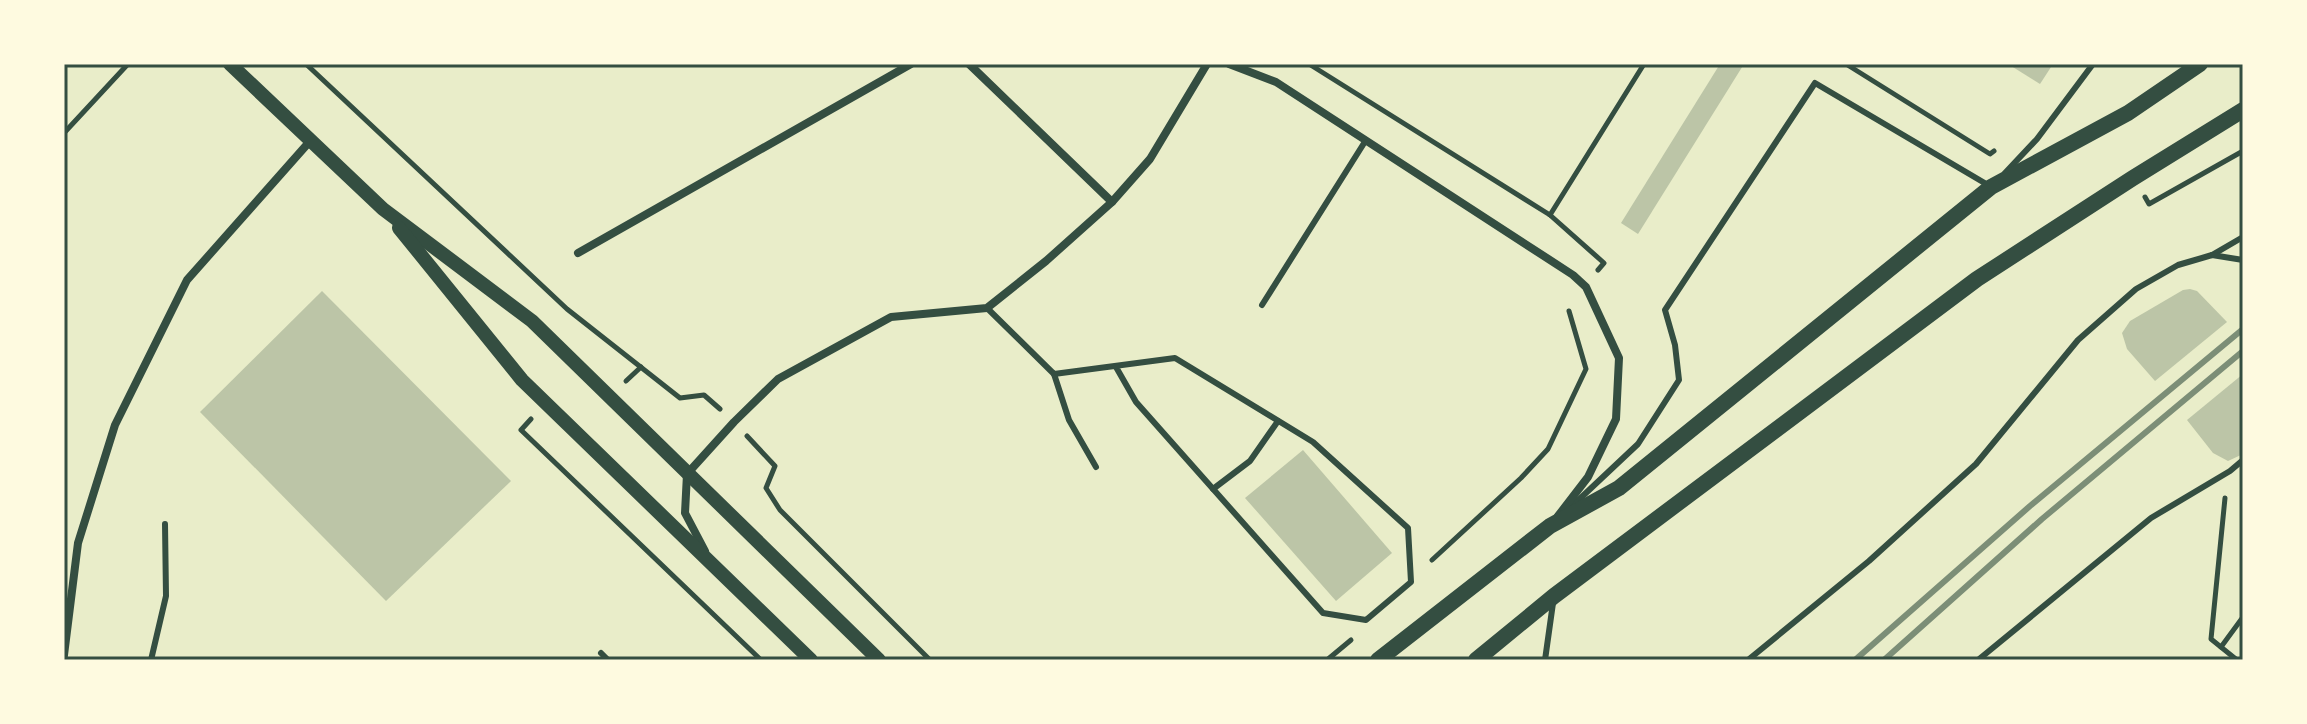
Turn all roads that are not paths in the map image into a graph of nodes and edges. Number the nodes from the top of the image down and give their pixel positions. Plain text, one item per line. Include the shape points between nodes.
1 (230, 64) edge
2 (911, 64) edge
3 (969, 64) edge
4 (1207, 64) edge
5 (1229, 64) edge
6 (2093, 64) edge
7 (2200, 64) edge
8 (2243, 110) edge
9 (311, 140) junction
10 (1366, 140) junction
11 (1991, 187) junction
12 (1112, 202) junction
13 (383, 209) junction
14 (2243, 237) edge
15 (578, 253) dead end
16 (2212, 255) junction
17 (2243, 260) edge
18 (1262, 305) dead end
19 (987, 308) junction
20 (1116, 367) junction
21 (1054, 374) junction
22 (1278, 421) junction
23 (2243, 460) edge
24 (1096, 467) dead end
25 (687, 474) junction
26 (1213, 489) junction
27 (165, 524) dead end
28 (1550, 526) junction
29 (710, 562) junction
30 (1554, 596) junction
31 (601, 653) dead end
32 (64, 655) edge
33 (151, 660) edge
34 (608, 660) edge
35 (811, 660) edge
36 (879, 660) edge
37 (1378, 660) edge
38 (1476, 660) edge
39 (1545, 660) edge
40 (1748, 660) edge
41 (1978, 660) edge

1 - 9 street
2 - 15 street
3 - 12 street
4 - 12 street via 1150,159
5 - 10 street via 1276,82
6 - 11 lane via 2037,139
7 - 11 main road via 2128,113
8 - 30 main road via 1977,279
9 - 13 street
9 - 32 street via 187,280 115,425 78,543
10 - 18 lane
10 - 28 street via 1586,287 1619,358 1616,419 1588,477
11 - 28 main road via 1619,488
11 - 28 lane via 1815,83 1665,310 1679,380 1638,444
12 - 19 street
13 - 25 street via 532,321
13 - 29 street via 522,380
14 - 16 lane
16 - 17 lane
16 - 40 lane via 2178,265 2136,289 2078,340 1976,464
19 - 21 lane
19 - 25 street via 891,317 778,379
20 - 21 lane
20 - 22 lane via 1175,358
20 - 26 lane via 1136,402
21 - 24 lane via 1069,420
22 - 26 lane via 1250,461
22 - 26 lane via 1313,442 1408,528 1411,582 1366,620 1323,613
23 - 41 lane via 2151,518
25 - 29 street via 685,513
25 - 36 street
27 - 33 lane via 166,596
28 - 37 main road
29 - 35 street
30 - 38 main road
30 - 39 lane
31 - 34 lane

